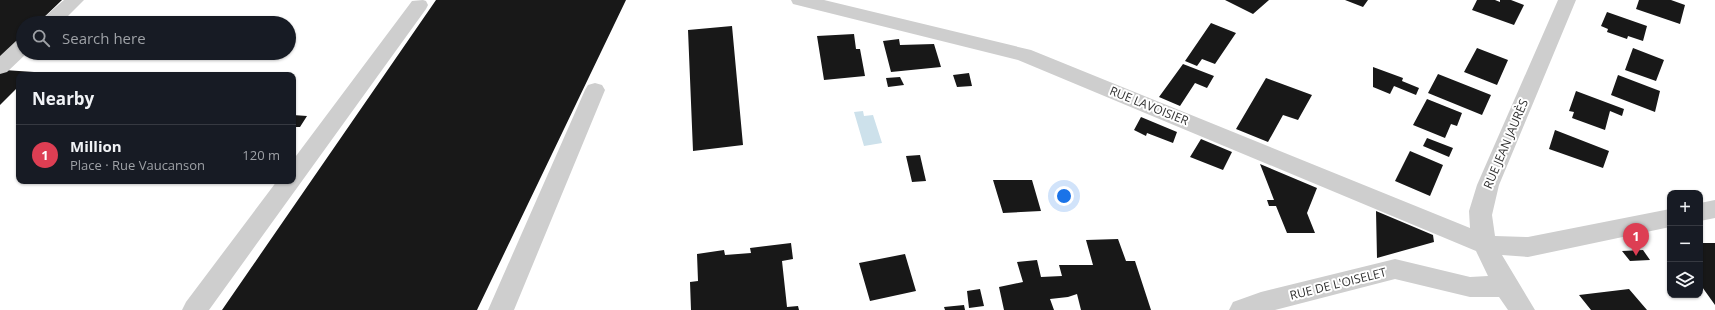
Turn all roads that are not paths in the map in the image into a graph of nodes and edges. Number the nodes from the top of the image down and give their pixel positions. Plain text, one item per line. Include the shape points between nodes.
1 (75, 0) edge
2 (800, 0) edge
3 (1568, 0) edge
4 (419, 5) dead end
5 (57, 16) edge
6 (16, 52) edge
7 (0, 67) edge
8 (595, 90) dead end
9 (296, 173) edge
10 (288, 184) edge
11 (1715, 209) edge
12 (1703, 211) edge
13 (1667, 219) edge
14 (1486, 244) junction
15 (1505, 286) junction
16 (195, 310) edge
17 (501, 310) edge
18 (1242, 310) edge
19 (1522, 310) edge

1 - 5 street
2 - 14 street, RUE LAVOISIER via 1024,55
3 - 14 street, RUE JEAN JAURÈS via 1488,186 1480,218
4 - 9 street
6 - 7 street
8 - 17 street
10 - 16 street
11 - 12 street
13 - 14 street, RUE LAVOISIER via 1528,246
14 - 15 street, RUE JEAN JAURÈS
15 - 18 street, RUE DE L'OISELET via 1470,287 1395,269
15 - 19 street, RUE JEAN JAURÈS

